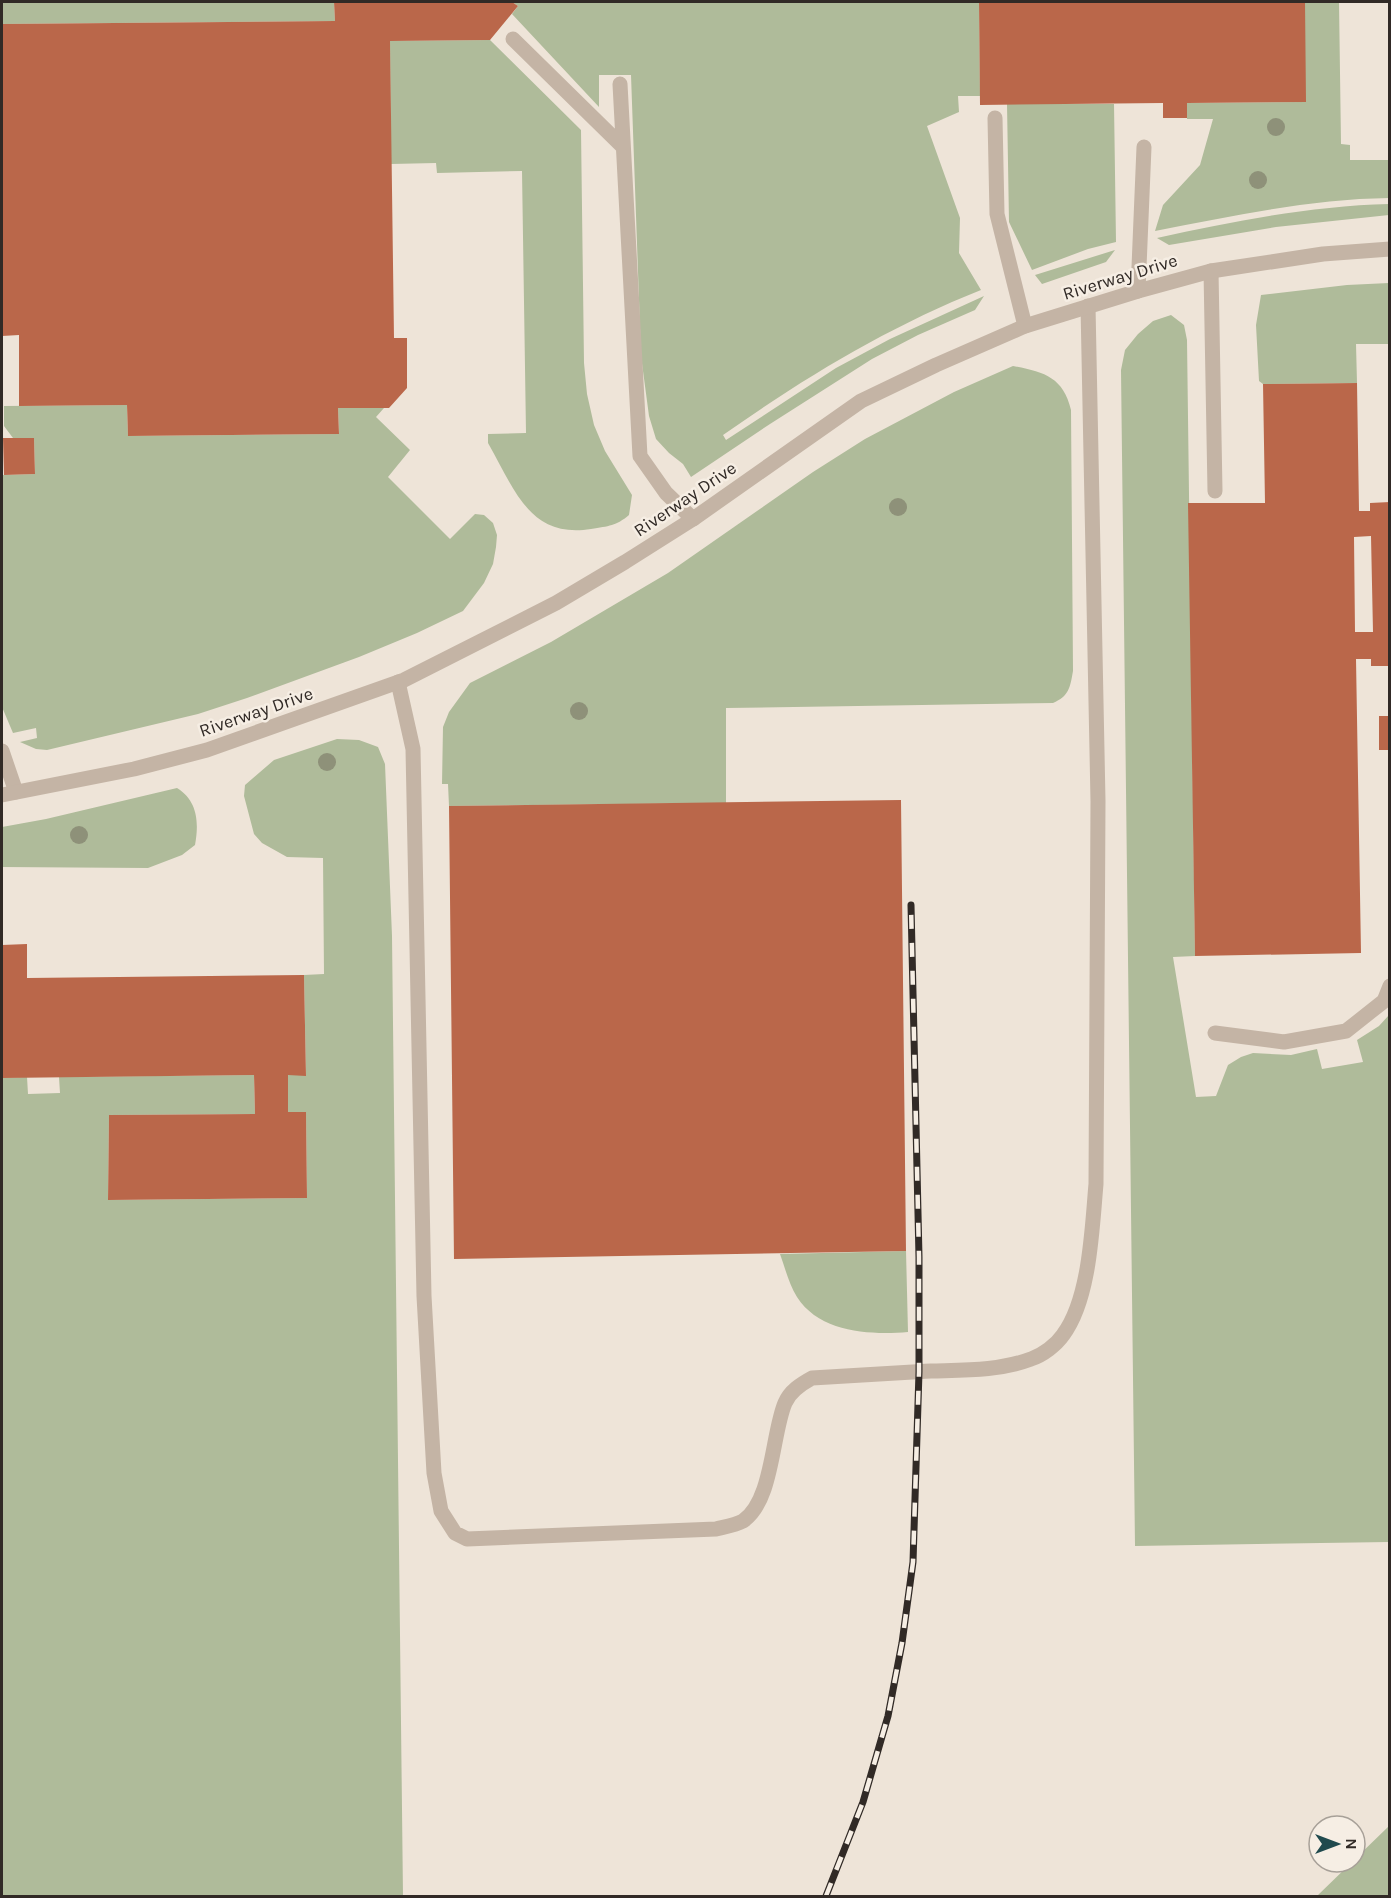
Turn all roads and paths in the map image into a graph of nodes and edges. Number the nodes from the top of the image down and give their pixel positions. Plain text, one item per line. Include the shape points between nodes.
1 (513, 39) dead end
2 (620, 84) dead end
3 (995, 118) dead end
4 (622, 146) junction
5 (1144, 147) dead end
6 (1389, 249) edge
7 (1211, 271) junction
8 (1138, 291) junction
9 (1088, 306) junction
10 (1025, 326) junction
11 (1215, 491) dead end
12 (693, 519) junction
13 (398, 682) junction
14 (2, 751) edge
15 (9, 794) edge
16 (1389, 986) edge
17 (1215, 1033) dead end

1 - 4 street
2 - 4 street
3 - 10 street via 997,214
4 - 12 street via 640,456 666,494
5 - 8 street
6 - 7 street, Riverway Drive via 1323,254
7 - 8 street, Riverway Drive
7 - 11 street
8 - 9 street, Riverway Drive
9 - 10 street, Riverway Drive
9 - 13 street via 1098,813 1096,1184 1084,1281 1074,1315 1063,1335 1034,1358 996,1368 812,1378 796,1388 785,1402 766,1480 755,1506 742,1521 716,1529 467,1539 455,1533 441,1511 434,1473 424,1296 413,749
10 - 12 street, Riverway Drive via 861,401
12 - 13 street, Riverway Drive via 562,599
13 - 15 street, Riverway Drive via 207,750
14 - 15 street
16 - 17 street via 1384,1001 1346,1031 1284,1042

